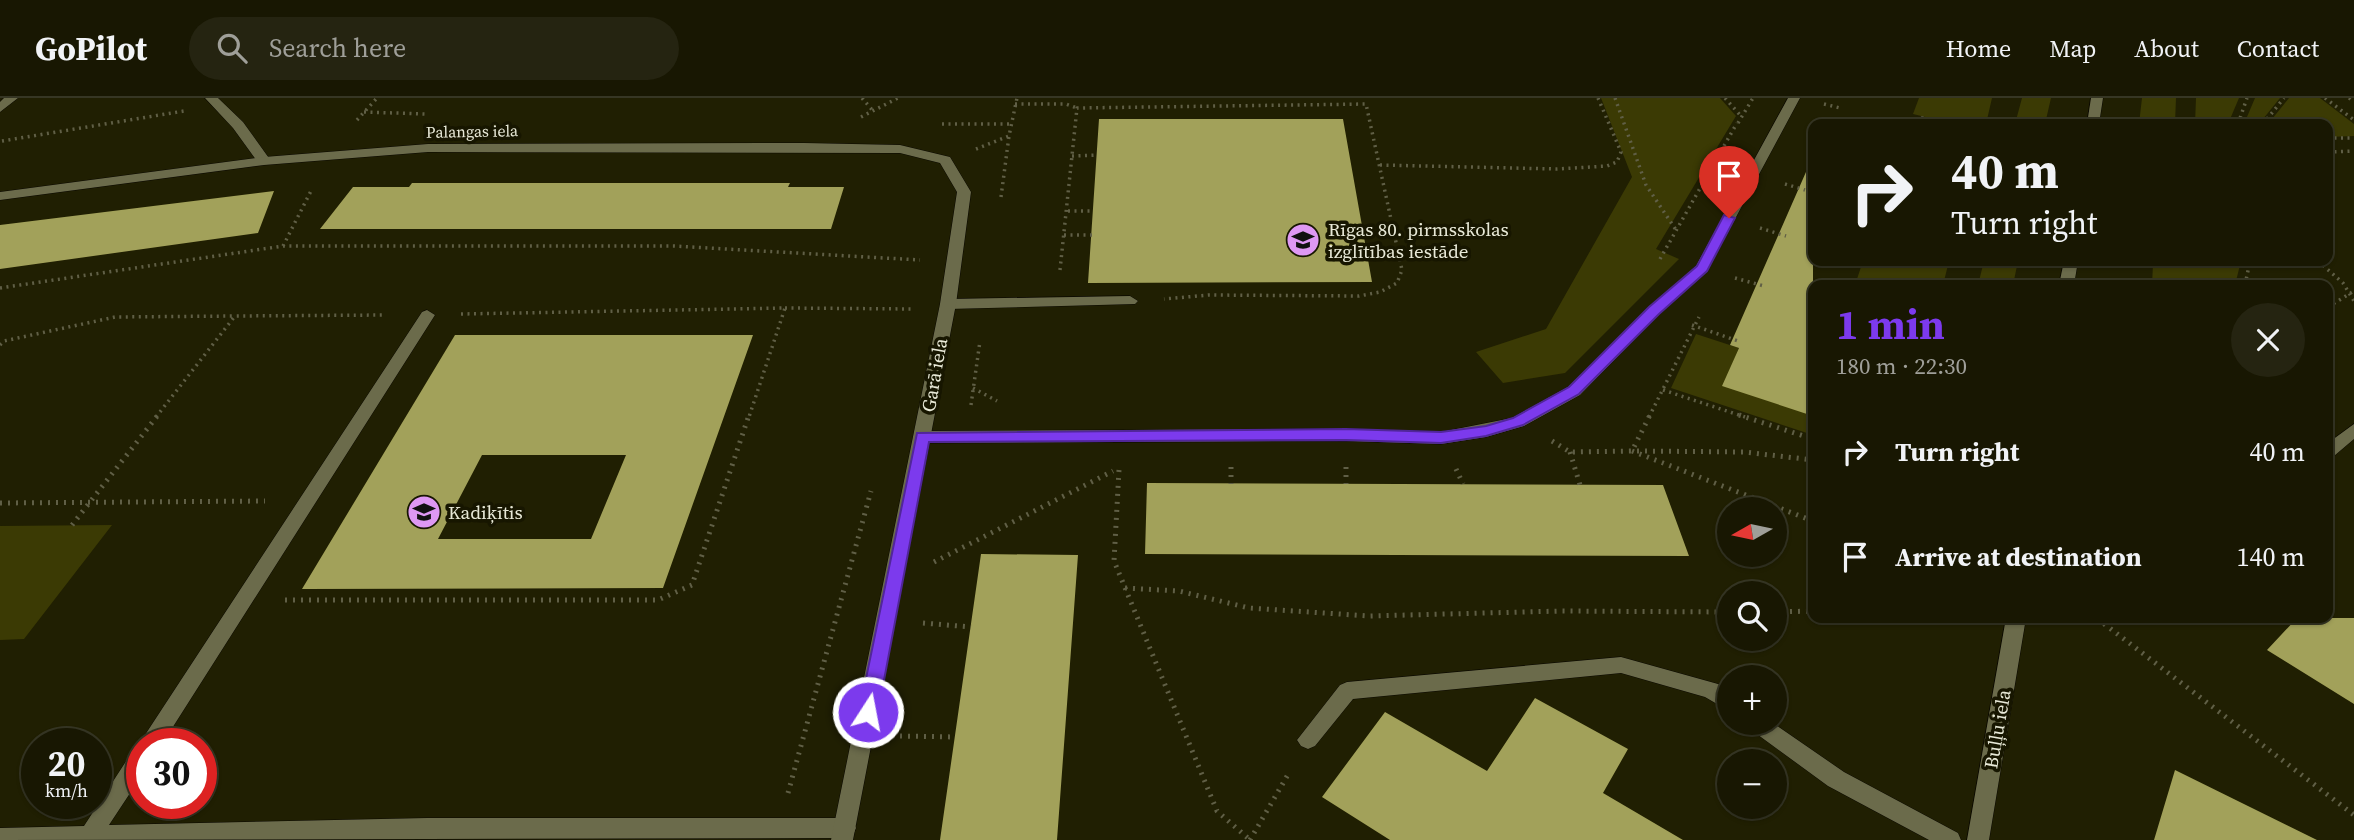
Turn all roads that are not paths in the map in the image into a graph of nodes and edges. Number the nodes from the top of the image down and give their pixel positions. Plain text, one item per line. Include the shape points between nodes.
1 (12, 98) edge
2 (1794, 98) edge
3 (2097, 98) edge
4 (214, 101) edge
5 (0, 108) edge
6 (2094, 119) edge
7 (945, 160) joint
8 (264, 161) junction
9 (0, 196) edge
10 (1130, 301) road end
11 (947, 307) junction
12 (427, 315) road end
13 (2354, 430) edge
14 (922, 437) junction
15 (2333, 448) edge
16 (2015, 623) edge
17 (1717, 694) edge
18 (161, 728) edge
19 (1774, 735) edge
20 (1308, 740) road end
21 (126, 780) edge
22 (91, 834) junction
23 (424, 834) edge
24 (843, 834) edge
25 (0, 838) edge
26 (1950, 840) edge
27 (1978, 840) edge

1 - 5 street
2 - 14 street via 1702,268 1574,391 1518,422 1441,438
3 - 6 street
4 - 8 street
7 - 8 street, Palangas iela via 900,149 766,147 428,148
7 - 11 street, Garā iela via 964,192
8 - 9 street, Palangas iela
10 - 11 street
11 - 14 street, Garā iela
12 - 18 street
13 - 15 street
14 - 24 street, Garā iela
16 - 27 street, Buļļu iela
17 - 20 street via 1621,665 1347,691
19 - 26 street via 1836,779
21 - 22 street
22 - 23 street
22 - 25 street
23 - 24 street via 779,826

